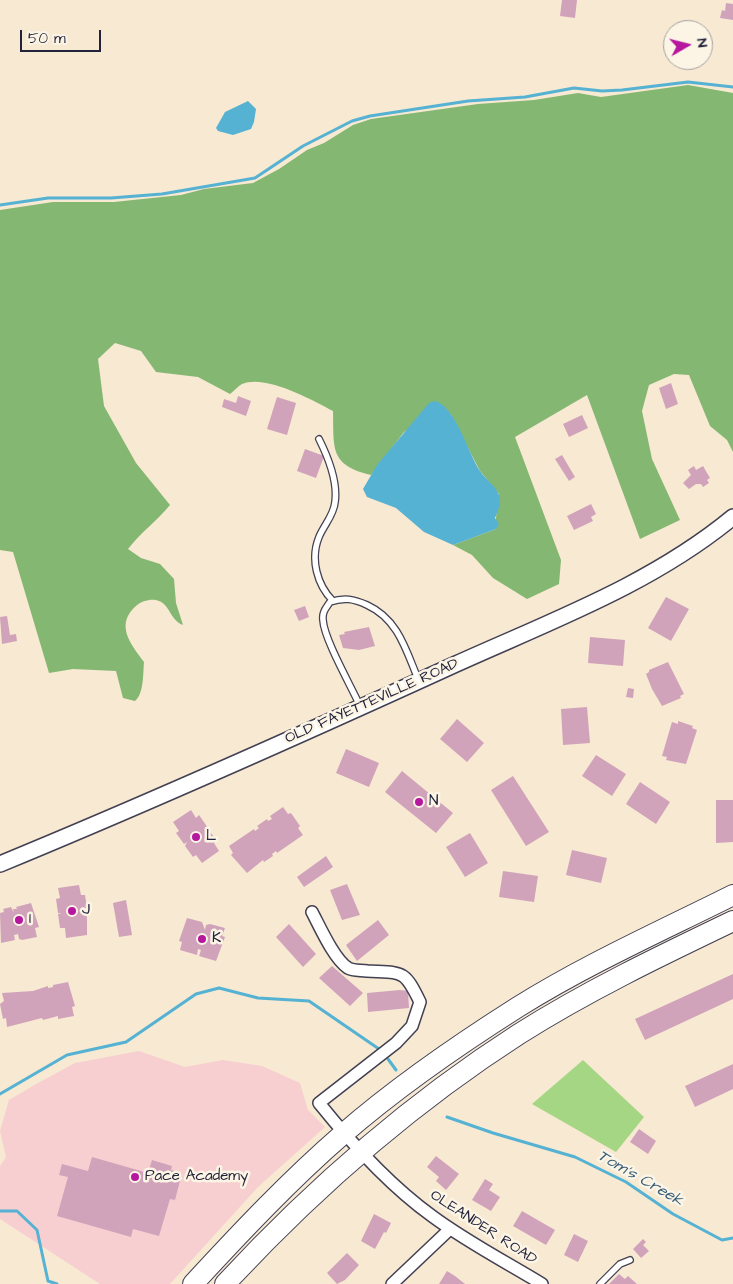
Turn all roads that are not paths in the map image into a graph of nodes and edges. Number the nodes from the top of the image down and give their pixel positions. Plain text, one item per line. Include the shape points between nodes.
1 (319, 439) dead end
2 (732, 521) edge
3 (333, 601) junction
4 (418, 681) junction
5 (361, 708) junction
6 (0, 864) edge
7 (733, 895) edge
8 (312, 912) dead end
9 (733, 921) edge
10 (344, 1134) junction
11 (360, 1152) junction
12 (450, 1228) junction
13 (630, 1260) dead end
14 (194, 1284) edge
15 (225, 1284) edge
16 (392, 1284) edge
17 (542, 1284) edge
18 (600, 1284) edge

1 - 3 lane via 332,474 335,502 319,537 316,564 320,585
2 - 4 street, OLD FAYETTEVILLE ROAD via 635,582
3 - 4 lane via 347,598 380,611 402,639
3 - 5 lane via 324,611 327,636
4 - 5 street, OLD FAYETTEVILLE ROAD
5 - 6 street, OLD FAYETTEVILLE ROAD
7 - 10 highway via 574,974 518,1007 407,1084
8 - 10 street, OLEANDER ROAD via 333,950 347,967 400,972 410,980 420,1002 412,1026 396,1043 319,1103
9 - 11 highway via 585,995 520,1034 400,1118
10 - 11 street, OLEANDER ROAD
10 - 14 highway via 258,1215
11 - 12 street, OLEANDER ROAD via 419,1206
11 - 15 highway via 281,1224
12 - 16 street
12 - 17 street, OLEANDER ROAD
13 - 18 lane via 620,1264

